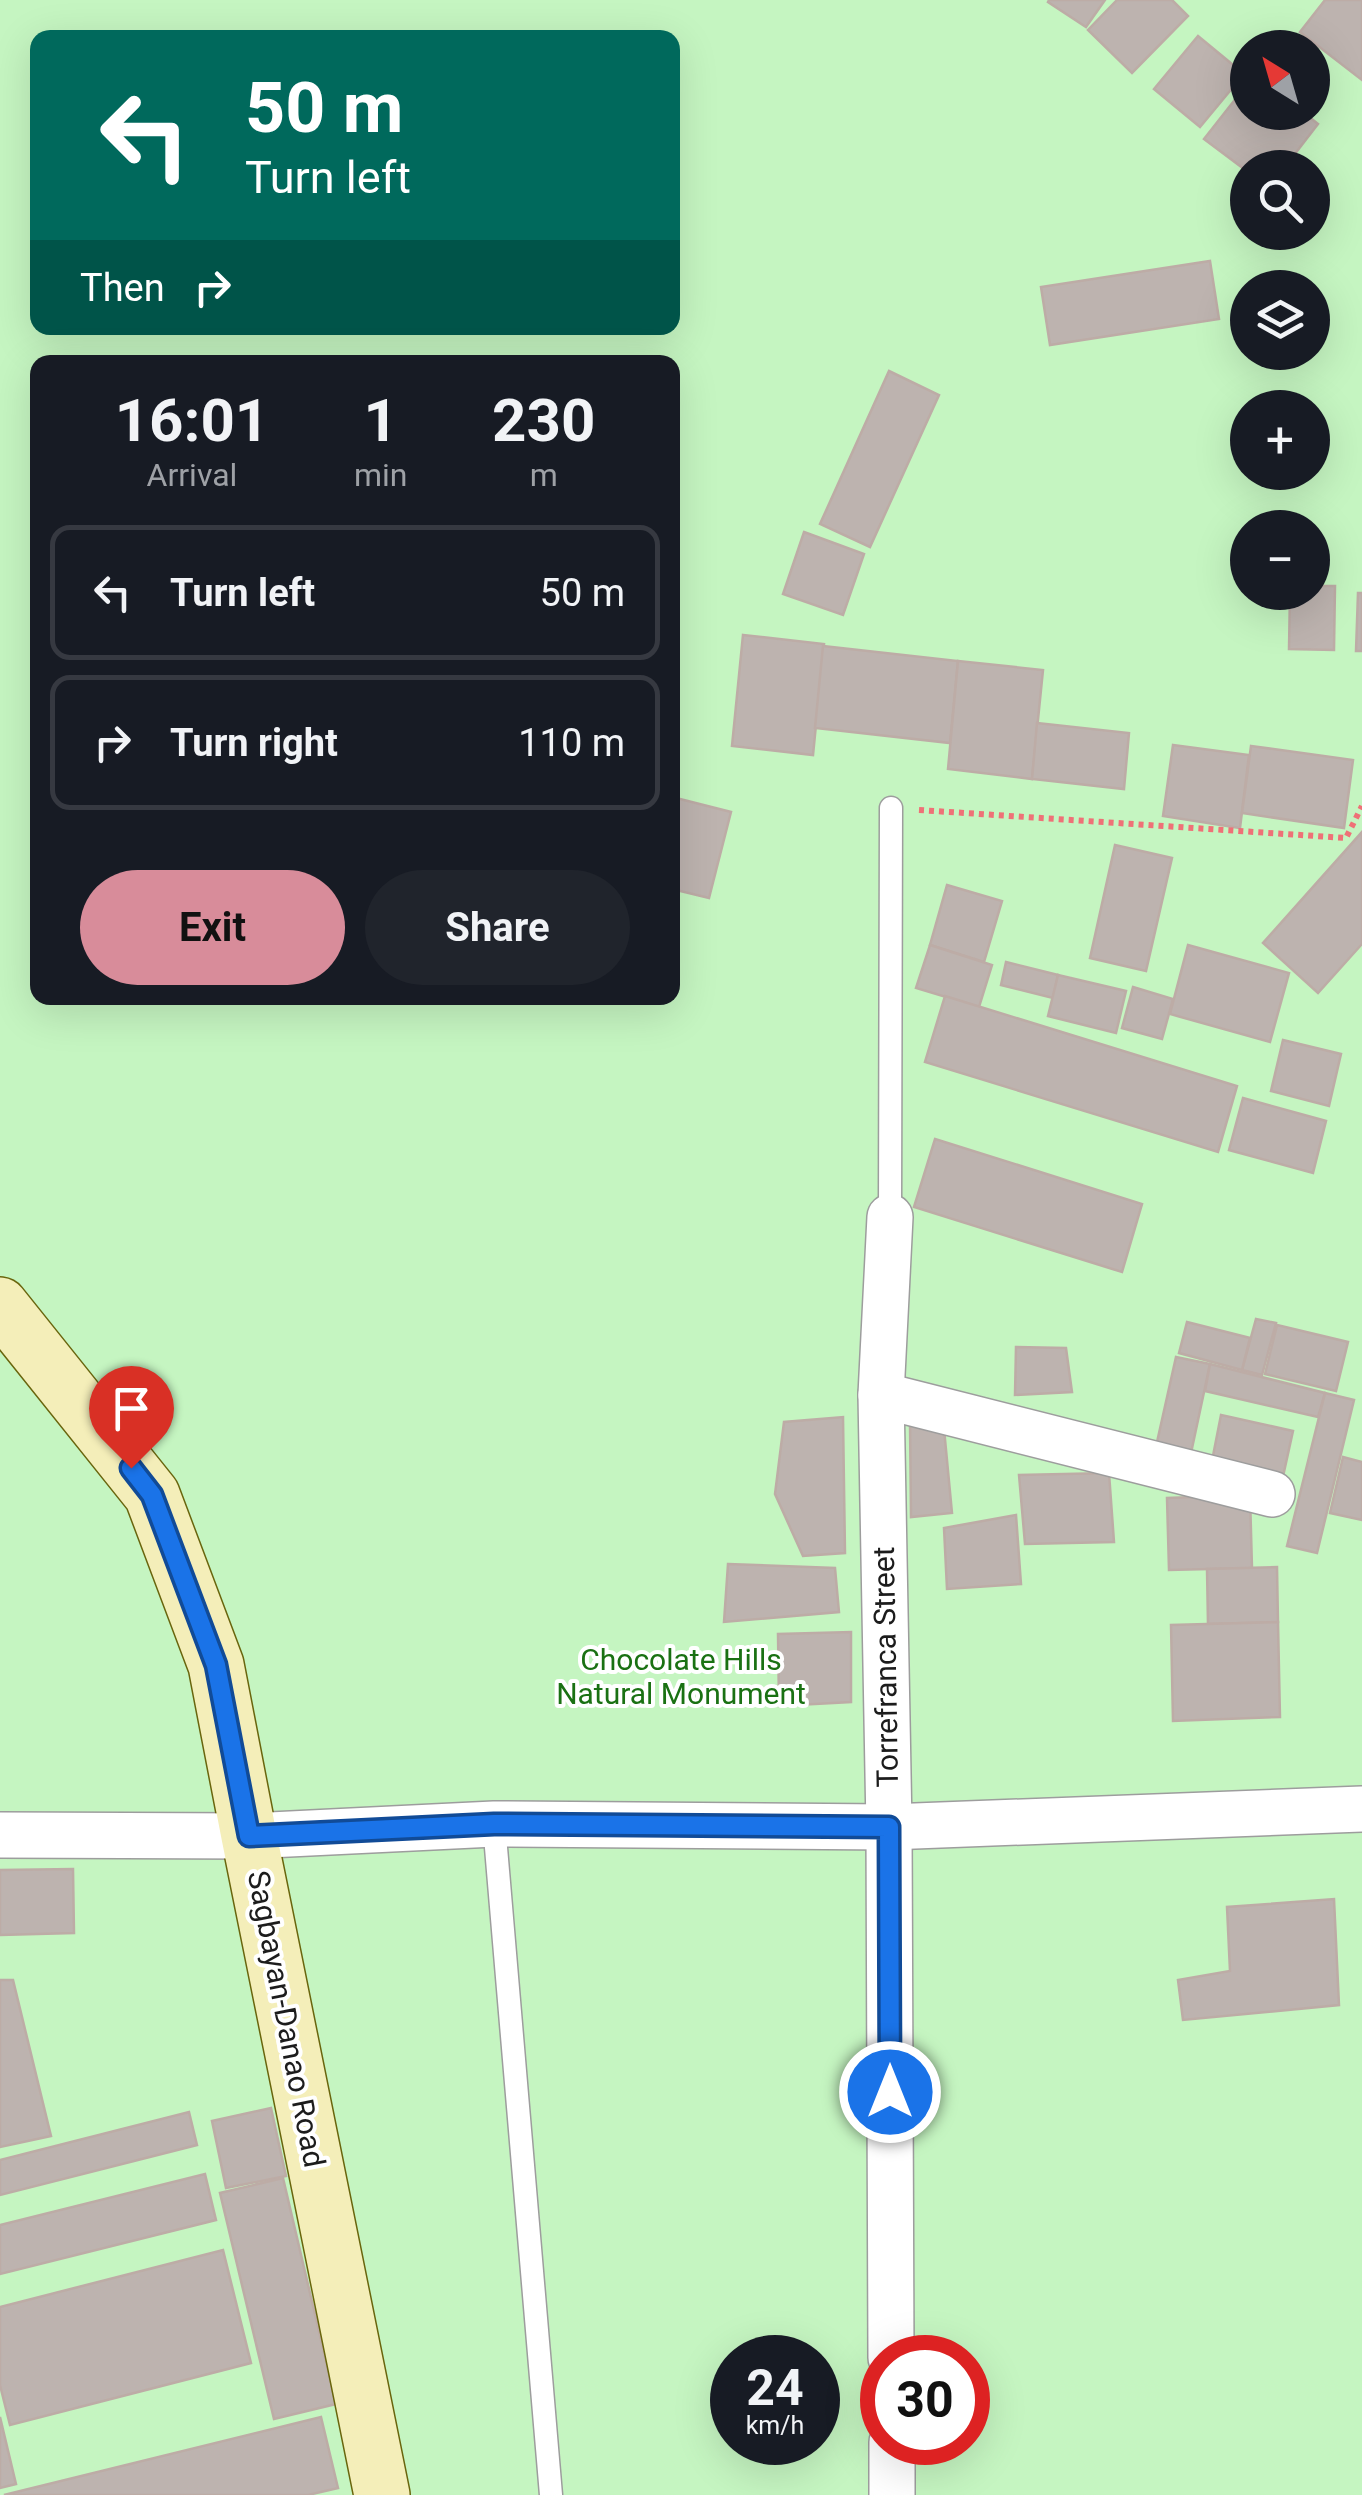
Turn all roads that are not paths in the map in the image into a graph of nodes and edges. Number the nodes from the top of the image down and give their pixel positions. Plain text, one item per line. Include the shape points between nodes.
1 (891, 808) road end
2 (890, 1217) joint
3 (0, 1305) edge
4 (882, 1395) junction
5 (1272, 1494) dead end
6 (1362, 1808) edge
7 (494, 1824) junction
8 (889, 1827) junction
9 (0, 1835) edge
10 (249, 1836) junction
11 (891, 2335) edge
12 (892, 2465) edge
13 (382, 2495) edge
14 (551, 2495) edge
15 (892, 2495) edge

1 - 2 lane
2 - 4 street, Torrefranca Street
3 - 10 main road, Sagbayan-Danao Road via 152,1495 216,1665
4 - 5 street
4 - 8 street, Torrefranca Street
6 - 8 street
7 - 8 street
7 - 10 street
7 - 14 lane
8 - 11 street, Torrefranca Street
9 - 10 street
10 - 13 main road, Sagbayan-Danao Road
12 - 15 street

